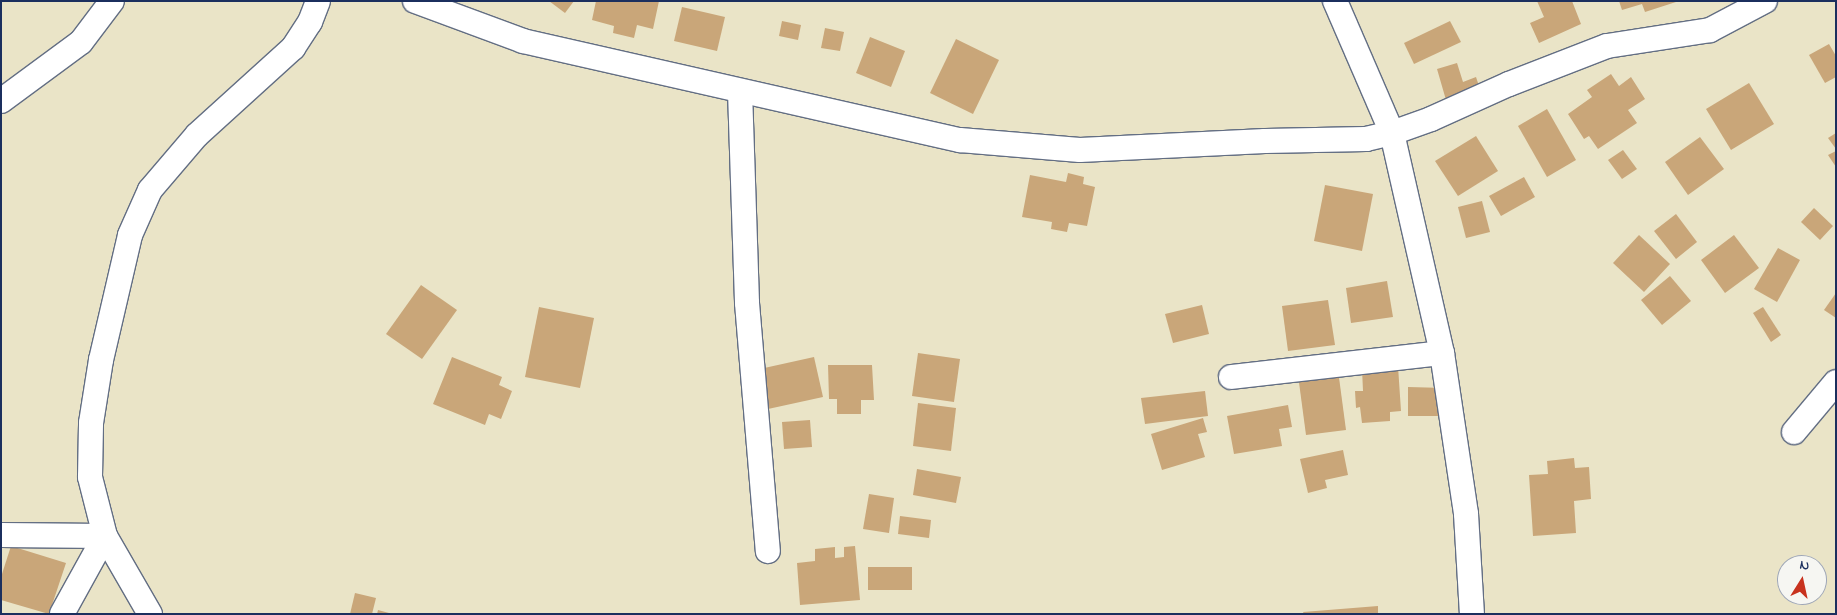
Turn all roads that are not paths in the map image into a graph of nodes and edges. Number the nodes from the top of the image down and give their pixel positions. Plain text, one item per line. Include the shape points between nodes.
1 (112, 1) edge
2 (318, 1) edge
3 (415, 1) edge
4 (1335, 1) edge
5 (1765, 1) edge
6 (740, 91) junction
7 (1, 101) edge
8 (1392, 133) junction
9 (1442, 353) junction
10 (1231, 378) dead end
11 (1836, 382) edge
12 (1794, 432) dead end
13 (1, 535) edge
14 (105, 536) junction
15 (768, 551) dead end
16 (62, 614) edge
17 (150, 614) edge
18 (1472, 614) edge

1 - 7 street via 81,42
2 - 14 street via 310,22 293,48 197,135 150,190 130,235 101,360 91,422 90,477
3 - 6 street via 522,41
4 - 8 street
5 - 8 street via 1710,30 1607,46
6 - 8 street via 960,140 1071,150 1366,139
6 - 15 street via 747,303
8 - 9 street
9 - 10 street
9 - 18 street via 1466,514
11 - 12 street
13 - 14 street
14 - 16 street
14 - 17 street

